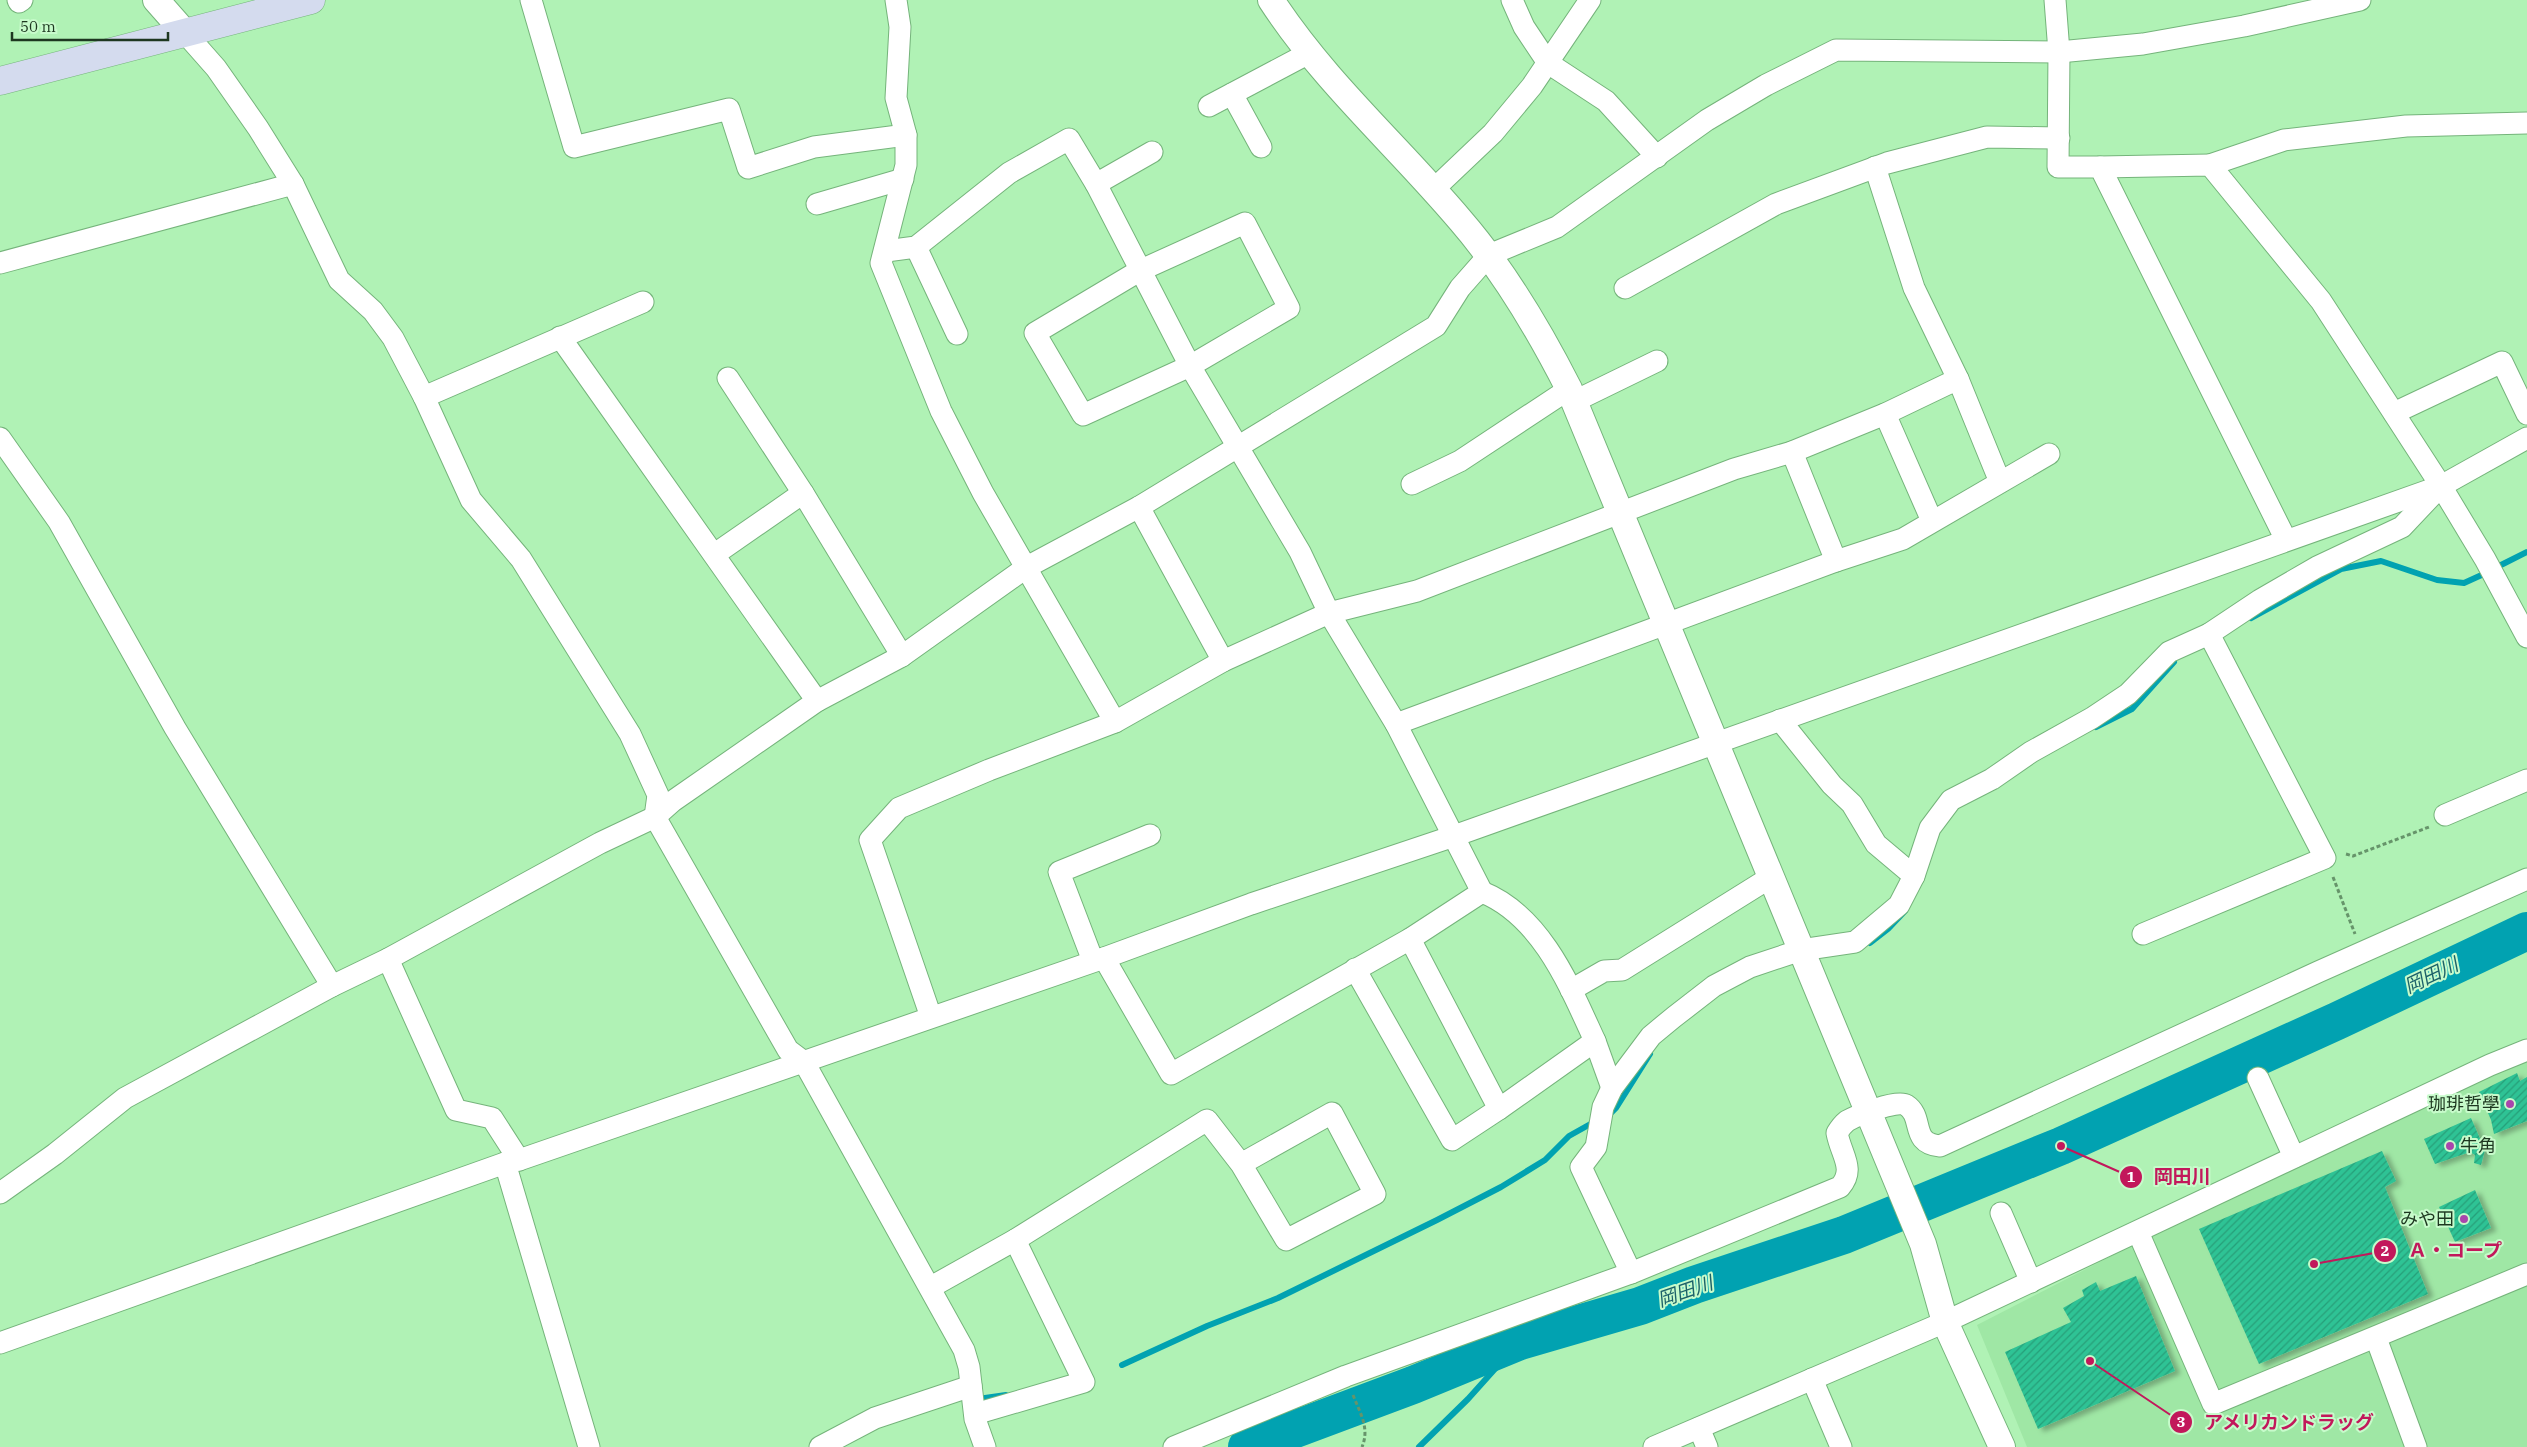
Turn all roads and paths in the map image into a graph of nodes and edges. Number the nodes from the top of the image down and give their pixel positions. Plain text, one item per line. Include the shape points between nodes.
1 (18, 0) edge
2 (22, 0) edge
3 (311, 0) edge
4 (531, 0) edge
5 (896, 0) edge
6 (1271, 0) edge
7 (1512, 0) edge
8 (1590, 0) edge
9 (2055, 0) edge
10 (2360, 0) edge
11 (161, 2) edge
12 (186, 34) junction
13 (2059, 52) junction
14 (1308, 54) junction
15 (1548, 63) junction
16 (0, 81) edge
17 (1232, 94) junction
18 (1210, 106) dead end
19 (2527, 122) edge
20 (906, 135) junction
21 (2058, 138) junction
22 (1261, 147) dead end
23 (1152, 152) dead end
24 (1657, 157) junction
25 (2210, 166) junction
26 (1875, 167) junction
27 (2100, 167) junction
28 (903, 179) junction
29 (293, 184) junction
30 (1096, 184) junction
31 (1433, 190) junction
32 (817, 204) dead end
33 (916, 247) junction
34 (886, 251) junction
35 (1489, 255) junction
36 (0, 263) edge
37 (1139, 271) junction
38 (1625, 288) dead end
39 (643, 302) dead end
40 (957, 334) dead end
41 (560, 337) junction
42 (1658, 362) dead end
43 (1190, 366) junction
44 (728, 378) dead end
45 (1958, 379) junction
46 (1572, 395) junction
47 (424, 396) junction
48 (2394, 413) junction
49 (1885, 414) junction
50 (2527, 414) edge
51 (0, 438) edge
52 (2527, 438) edge
53 (1239, 448) junction
54 (1792, 452) junction
55 (2049, 454) dead end
56 (2000, 482) junction
57 (1412, 484) dead end
58 (2441, 486) junction
59 (803, 493) junction
60 (1139, 507) junction
61 (1622, 513) junction
62 (1932, 521) junction
63 (2286, 540) junction
64 (715, 554) junction
65 (1836, 561) junction
66 (1027, 568) junction
67 (1329, 613) junction
68 (1667, 625) junction
69 (2209, 634) junction
70 (2527, 637) edge
71 (902, 656) junction
72 (1222, 661) junction
73 (817, 701) junction
74 (1780, 720) junction
75 (1116, 722) junction
76 (1396, 724) junction
77 (1715, 742) junction
78 (2527, 780) edge
79 (2445, 815) joint
80 (655, 817) junction
81 (1150, 835) dead end
82 (1454, 836) junction
83 (2325, 858) junction
84 (1914, 876) junction
85 (1771, 877) junction
86 (2527, 878) edge
87 (1482, 892) junction
88 (2143, 934) dead end
89 (1410, 939) junction
90 (1801, 950) junction
91 (2363, 952) junction
92 (388, 960) junction
93 (1098, 960) junction
94 (1356, 969) junction
95 (332, 986) junction
96 (1571, 990) junction
97 (931, 1017) junction
98 (1595, 1041) junction
99 (2527, 1050) edge
100 (804, 1062) junction
101 (2258, 1078) dead end
102 (1612, 1088) junction
103 (1499, 1109) junction
104 (1869, 1112) junction
105 (2294, 1157) junction
106 (512, 1161) junction
107 (1241, 1164) junction
108 (0, 1193) edge
109 (2001, 1213) dead end
110 (2138, 1232) junction
111 (1015, 1240) junction
112 (1631, 1273) junction
113 (2527, 1274) edge
114 (2031, 1282) junction
115 (931, 1287) junction
116 (1945, 1322) junction
117 (2376, 1338) junction
118 (0, 1343) edge
119 (1346, 1376) junction
120 (1812, 1379) junction
121 (971, 1386) junction
122 (975, 1414) junction
123 (1703, 1437) edge
124 (589, 1447) edge
125 (820, 1447) edge
126 (985, 1447) edge
127 (1174, 1447) edge
128 (1362, 1447) edge
129 (1654, 1447) edge
130 (1841, 1447) edge
131 (2002, 1447) edge
132 (2416, 1447) edge

1 - 2 street
3 - 12 main road
4 - 20 street via 574,147 729,110 748,168 814,147
5 - 20 street via 900,27 896,98
6 - 14 street
7 - 15 street via 1524,27
8 - 15 street
9 - 13 street
10 - 13 street via 2143,44
11 - 12 street
12 - 16 main road
12 - 29 street via 216,68
13 - 21 street
13 - 24 street via 1836,50 1707,120
14 - 17 street
14 - 31 street
15 - 24 street via 1606,101
15 - 31 street via 1493,133
17 - 18 street
17 - 22 street
19 - 25 street via 2406,126 2284,140
20 - 28 street
21 - 26 street via 1987,137
21 - 27 street via 2058,167
23 - 30 street
24 - 35 street via 1557,227
25 - 27 street
25 - 48 street via 2321,301
26 - 38 street via 1776,204
26 - 45 street via 1914,288
27 - 63 street
28 - 32 street
28 - 34 street
29 - 36 street
29 - 47 street via 339,280 373,311 393,338
30 - 33 street via 1069,139 1009,173
30 - 37 street
31 - 35 street
33 - 34 street
33 - 40 street
34 - 66 street via 882,263 941,411 983,493
35 - 46 street via 1523,305
35 - 53 street via 1460,288 1436,326
37 - 43 street
37 - 43 street via 1245,223 1289,308
37 - 43 street via 1035,333 1084,415
39 - 41 street
41 - 47 street
41 - 64 street
42 - 46 street
43 - 53 street
44 - 59 street
45 - 49 street
45 - 56 street
46 - 57 street via 1460,461
46 - 61 street
47 - 80 street via 471,500 521,559 630,734 658,795
48 - 50 street via 2502,362
48 - 58 street
49 - 54 street
49 - 62 street
51 - 95 street via 58,522 175,728
52 - 58 street
53 - 60 street
53 - 67 street via 1300,552
54 - 61 street via 1734,469
54 - 65 street
55 - 56 street
56 - 62 street
58 - 63 street
58 - 69 street via 2402,527 2317,568
58 - 70 street
59 - 64 street
59 - 71 street
60 - 66 street
60 - 72 street
61 - 67 street via 1417,590
61 - 68 street
62 - 65 street via 1903,539
63 - 74 street
64 - 73 street
65 - 68 street
66 - 71 street
66 - 75 street
67 - 72 street
67 - 76 street
68 - 76 street
68 - 77 street
69 - 83 street
69 - 84 street via 2169,652 2128,694 2092,718 1951,800 1930,828
71 - 73 street
72 - 75 street
73 - 80 street
74 - 77 street
74 - 84 street via 1832,785 1852,804 1876,844
75 - 97 street via 988,770 899,808 870,840
76 - 82 street
77 - 82 street
77 - 85 street
78 - 79 street
79 - 83 path via 2440,823 2353,856 2341,853
80 - 92 street via 600,843
80 - 100 street via 788,1050
81 - 93 street via 1059,872
82 - 87 street
82 - 93 street via 1251,904
83 - 88 street
83 - 91 path
84 - 90 street via 1899,906 1855,942
85 - 90 street
85 - 96 street via 1622,970 1604,971
86 - 91 street
87 - 89 street
87 - 96 street via 1495,897 1516,913 1543,942
89 - 94 street
89 - 103 street
90 - 102 street via 1750,967 1714,986 1650,1036
90 - 104 street
91 - 104 street via 1940,1146 1923,1141 1906,1105 1898,1103
92 - 95 street
92 - 106 street via 456,1110 492,1118
93 - 94 street via 1171,1074
93 - 97 street
94 - 103 street via 1452,1140
95 - 108 street via 125,1098
96 - 98 street
97 - 100 street
98 - 102 street
98 - 103 street
99 - 105 street
100 - 106 street
100 - 115 street
101 - 105 street
102 - 112 street via 1602,1107 1596,1146 1581,1167
104 - 112 street via 1840,1126 1838,1134 1849,1169 1847,1179 1840,1187
104 - 116 street via 1923,1244
105 - 110 street
106 - 118 street
106 - 124 street
107 - 107 street via 1286,1240 1375,1194 1332,1114
107 - 111 street via 1207,1120
109 - 114 street
110 - 114 street
110 - 117 street via 2213,1404
111 - 115 street
111 - 122 street via 1084,1382
112 - 119 street
113 - 117 street
114 - 116 street
115 - 121 street via 964,1350
116 - 120 street
116 - 131 street
117 - 132 street
119 - 127 street
119 - 128 path via 1366,1427
120 - 123 street
120 - 130 street
121 - 122 street
121 - 125 street via 875,1418
122 - 126 street
123 - 129 street

